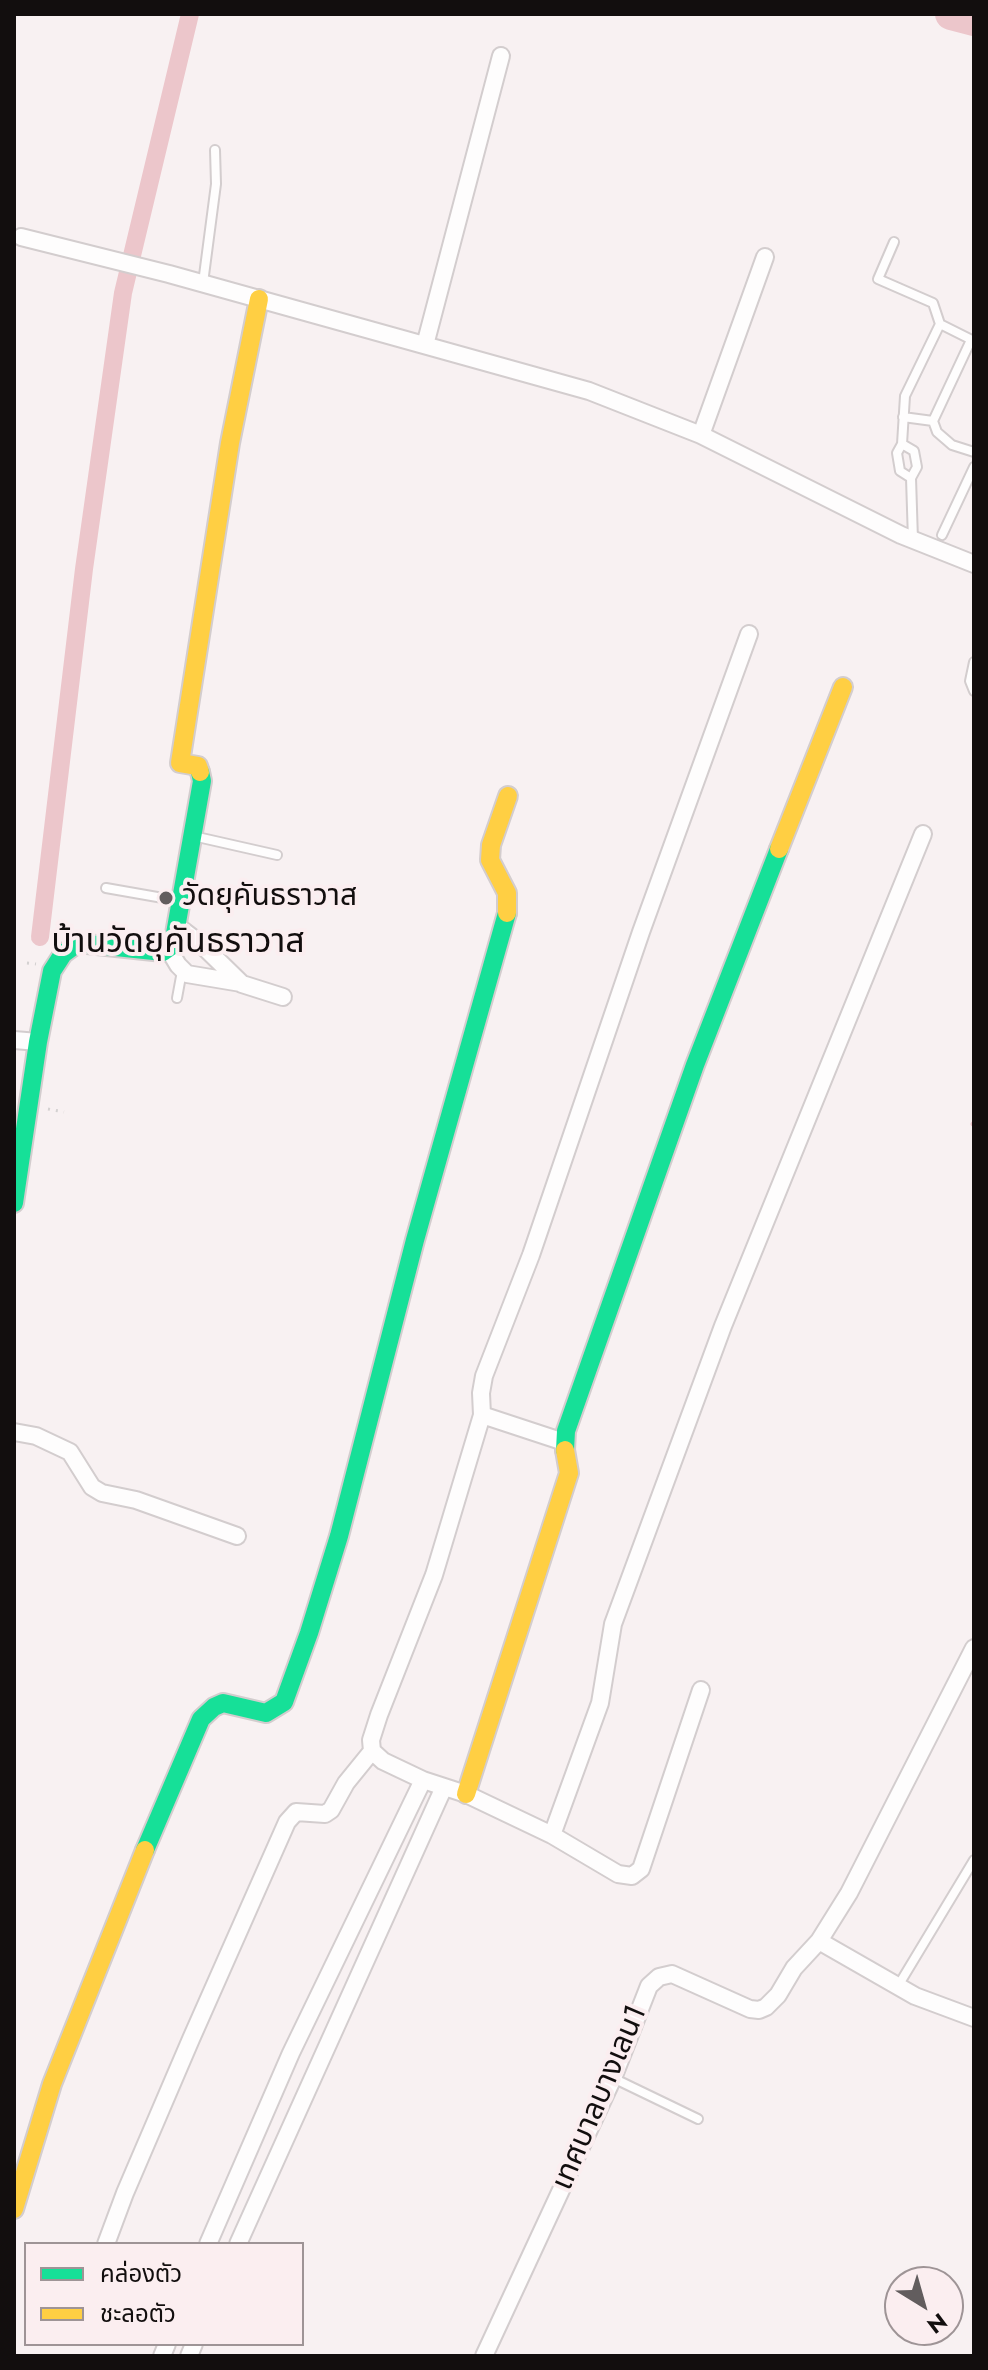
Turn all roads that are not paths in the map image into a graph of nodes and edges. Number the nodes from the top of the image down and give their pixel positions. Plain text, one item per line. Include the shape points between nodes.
1 (501, 56) dead end
2 (215, 150) dead end
3 (21, 237) dead end
4 (894, 242) dead end
5 (765, 257) dead end
6 (203, 283) junction
7 (259, 299) junction
8 (940, 324) junction
9 (972, 340) edge
10 (425, 345) junction
11 (903, 417) junction
12 (933, 421) junction
13 (701, 435) junction
14 (902, 444) junction
15 (974, 452) edge
16 (974, 467) edge
17 (911, 478) junction
18 (942, 535) dead end
19 (913, 541) junction
20 (974, 564) edge
21 (749, 634) dead end
22 (974, 662) edge
23 (843, 687) dead end
24 (974, 691) edge
25 (508, 796) dead end
26 (923, 834) dead end
27 (192, 835) junction
28 (277, 855) dead end
29 (106, 888) dead end
30 (180, 901) junction
31 (176, 925) junction
32 (166, 951) junction
33 (182, 971) junction
34 (242, 984) junction
35 (283, 997) dead end
36 (177, 998) dead end
37 (14, 1040) edge
38 (38, 1042) junction
39 (14, 1203) edge
40 (482, 1415) junction
41 (14, 1432) edge
42 (564, 1442) junction
43 (237, 1536) dead end
44 (974, 1648) edge
45 (701, 1690) dead end
46 (372, 1751) junction
47 (423, 1780) junction
48 (444, 1787) junction
49 (466, 1794) junction
50 (552, 1835) junction
51 (974, 1860) edge
52 (348, 1931) junction
53 (819, 1941) junction
54 (373, 1943) junction
55 (898, 1987) junction
56 (973, 2016) edge
57 (291, 2053) junction
58 (317, 2064) junction
59 (613, 2078) junction
60 (698, 2119) dead end
61 (238, 2175) junction
62 (263, 2186) junction
63 (14, 2209) edge
64 (107, 2242) edge
65 (209, 2242) edge
66 (239, 2242) edge
67 (484, 2356) edge

1 - 10 street
2 - 6 lane via 216,184
3 - 6 street
4 - 8 lane via 878,279 933,303
5 - 13 street
6 - 7 street
7 - 10 street
7 - 27 street via 230,443 180,763 201,771
8 - 9 lane
8 - 11 lane via 905,396
9 - 12 lane
10 - 13 street via 589,391
11 - 12 lane
11 - 14 lane
12 - 15 lane via 952,445
13 - 19 street
14 - 17 lane via 897,453 900,471
14 - 17 lane via 914,451 917,467
16 - 18 lane
17 - 19 lane
19 - 20 street
21 - 40 street via 484,1376
22 - 24 lane
23 - 42 street via 695,1065
25 - 63 street via 490,860 507,893 507,915 304,1647 278,1707 266,1713 223,1703 201,1719 52,2084
26 - 50 street via 723,1326 613,1624 600,1703
27 - 28 lane
27 - 30 street
29 - 30 lane
30 - 31 street
31 - 32 street
31 - 34 street
32 - 33 street
32 - 38 street via 78,943 52,971
33 - 34 street
33 - 36 lane
34 - 35 street
37 - 38 street
38 - 39 street
40 - 42 street
40 - 46 street via 434,1575 379,1715
41 - 43 street via 70,1452 92,1487 102,1493
42 - 49 street via 569,1473
44 - 53 street, เทศบาลบางเลน1 via 885,1827
45 - 50 street via 641,1869 632,1876 618,1874
46 - 47 street
46 - 64 street via 331,1810 296,1812 287,1822
47 - 48 street
47 - 52 street
48 - 49 street
48 - 54 street
49 - 50 street
51 - 55 lane
52 - 54 street
52 - 57 street
53 - 55 street
53 - 59 street, เทศบาลบางเลน1 via 778,1995 759,2010 672,1974 659,1977 649,1986
54 - 58 street
55 - 56 street
57 - 58 street
57 - 61 street
58 - 62 street
59 - 60 lane
59 - 67 street, เทศบาลบางเลน1
61 - 62 street
61 - 65 street
62 - 66 street

